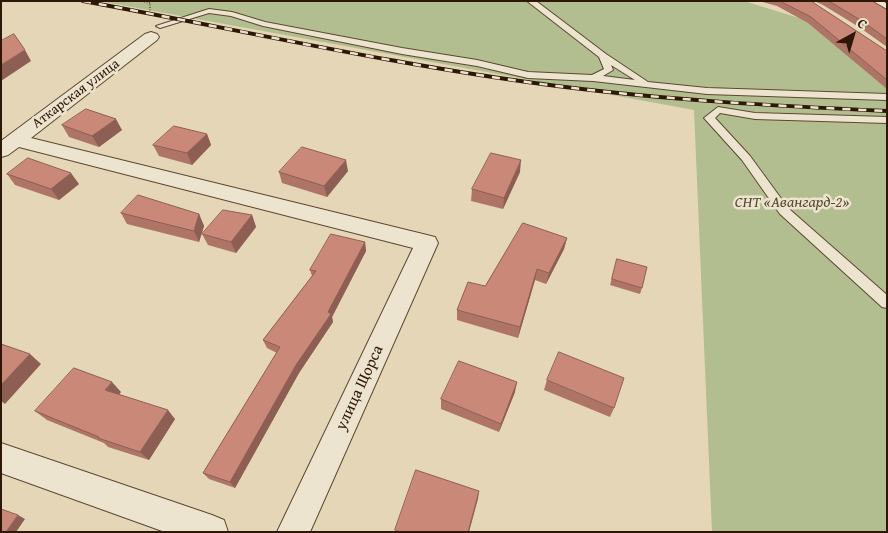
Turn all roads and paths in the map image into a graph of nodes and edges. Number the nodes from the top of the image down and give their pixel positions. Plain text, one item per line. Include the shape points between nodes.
1 (531, 1) edge
2 (877, 1) edge
3 (887, 7) edge
4 (156, 32) joint
5 (603, 56) junction
6 (592, 78) junction
7 (647, 84) junction
8 (887, 97) edge
9 (887, 120) edge
10 (8, 146) edge
11 (887, 303) edge
12 (1, 458) edge
13 (212, 532) edge
14 (293, 532) edge

1 - 5 lane
2 - 3 lane
4 - 6 lane via 209,11 528,75
4 - 10 street, Аткарская улица
5 - 6 lane via 609,70
5 - 7 lane
6 - 7 lane
7 - 8 lane via 707,91
9 - 11 lane via 755,116 718,110 709,118 746,158 784,211
10 - 14 street, улица Щорса via 427,243
12 - 13 street

